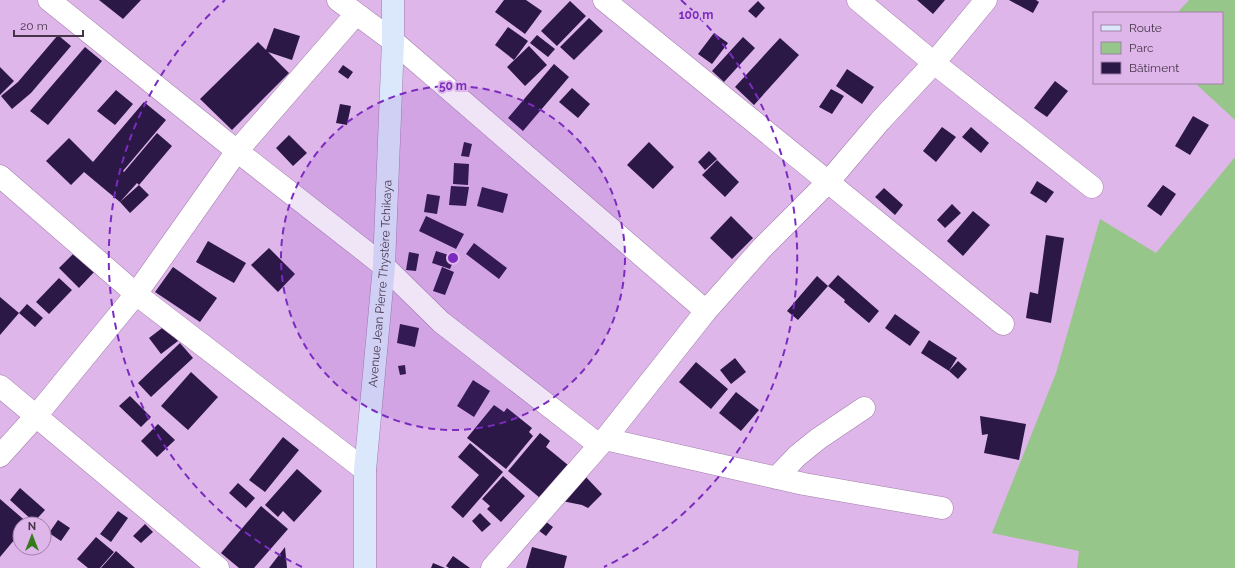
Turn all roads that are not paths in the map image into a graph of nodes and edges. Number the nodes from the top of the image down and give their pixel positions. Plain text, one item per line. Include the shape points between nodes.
1 (49, 0) edge
2 (338, 0) edge
3 (393, 0) edge
4 (604, 0) edge
5 (858, 0) edge
6 (986, 0) edge
7 (356, 14) junction
8 (393, 41) junction
9 (934, 63) junction
10 (237, 151) junction
11 (0, 176) edge
12 (829, 181) junction
13 (1092, 188) dead end
14 (384, 266) junction
15 (136, 294) junction
16 (706, 311) junction
17 (1004, 324) dead end
18 (0, 386) edge
19 (864, 408) dead end
20 (36, 416) junction
21 (602, 442) junction
22 (0, 456) edge
23 (364, 470) junction
24 (776, 478) junction
25 (942, 508) dead end
26 (218, 568) edge
27 (365, 568) edge
28 (492, 568) edge

1 - 10 street
2 - 7 street
3 - 8 street, Avenue Jean Pierre Thystère Tchikaya
4 - 12 street
5 - 9 street
6 - 9 street
7 - 8 street
7 - 10 street
8 - 14 street, Avenue Jean Pierre Thystère Tchikaya
8 - 16 street
9 - 12 street
9 - 13 street
10 - 14 street
10 - 15 street
11 - 15 street
12 - 16 street via 762,248
12 - 17 street
14 - 21 street via 441,322
14 - 23 street, Avenue Jean Pierre Thystère Tchikaya
15 - 20 street
15 - 23 street
16 - 21 street
18 - 20 street
19 - 24 street via 818,439
20 - 22 street
20 - 26 street
21 - 24 street
21 - 28 street
23 - 27 street, Avenue Jean Pierre Thystère Tchikaya
24 - 25 street

